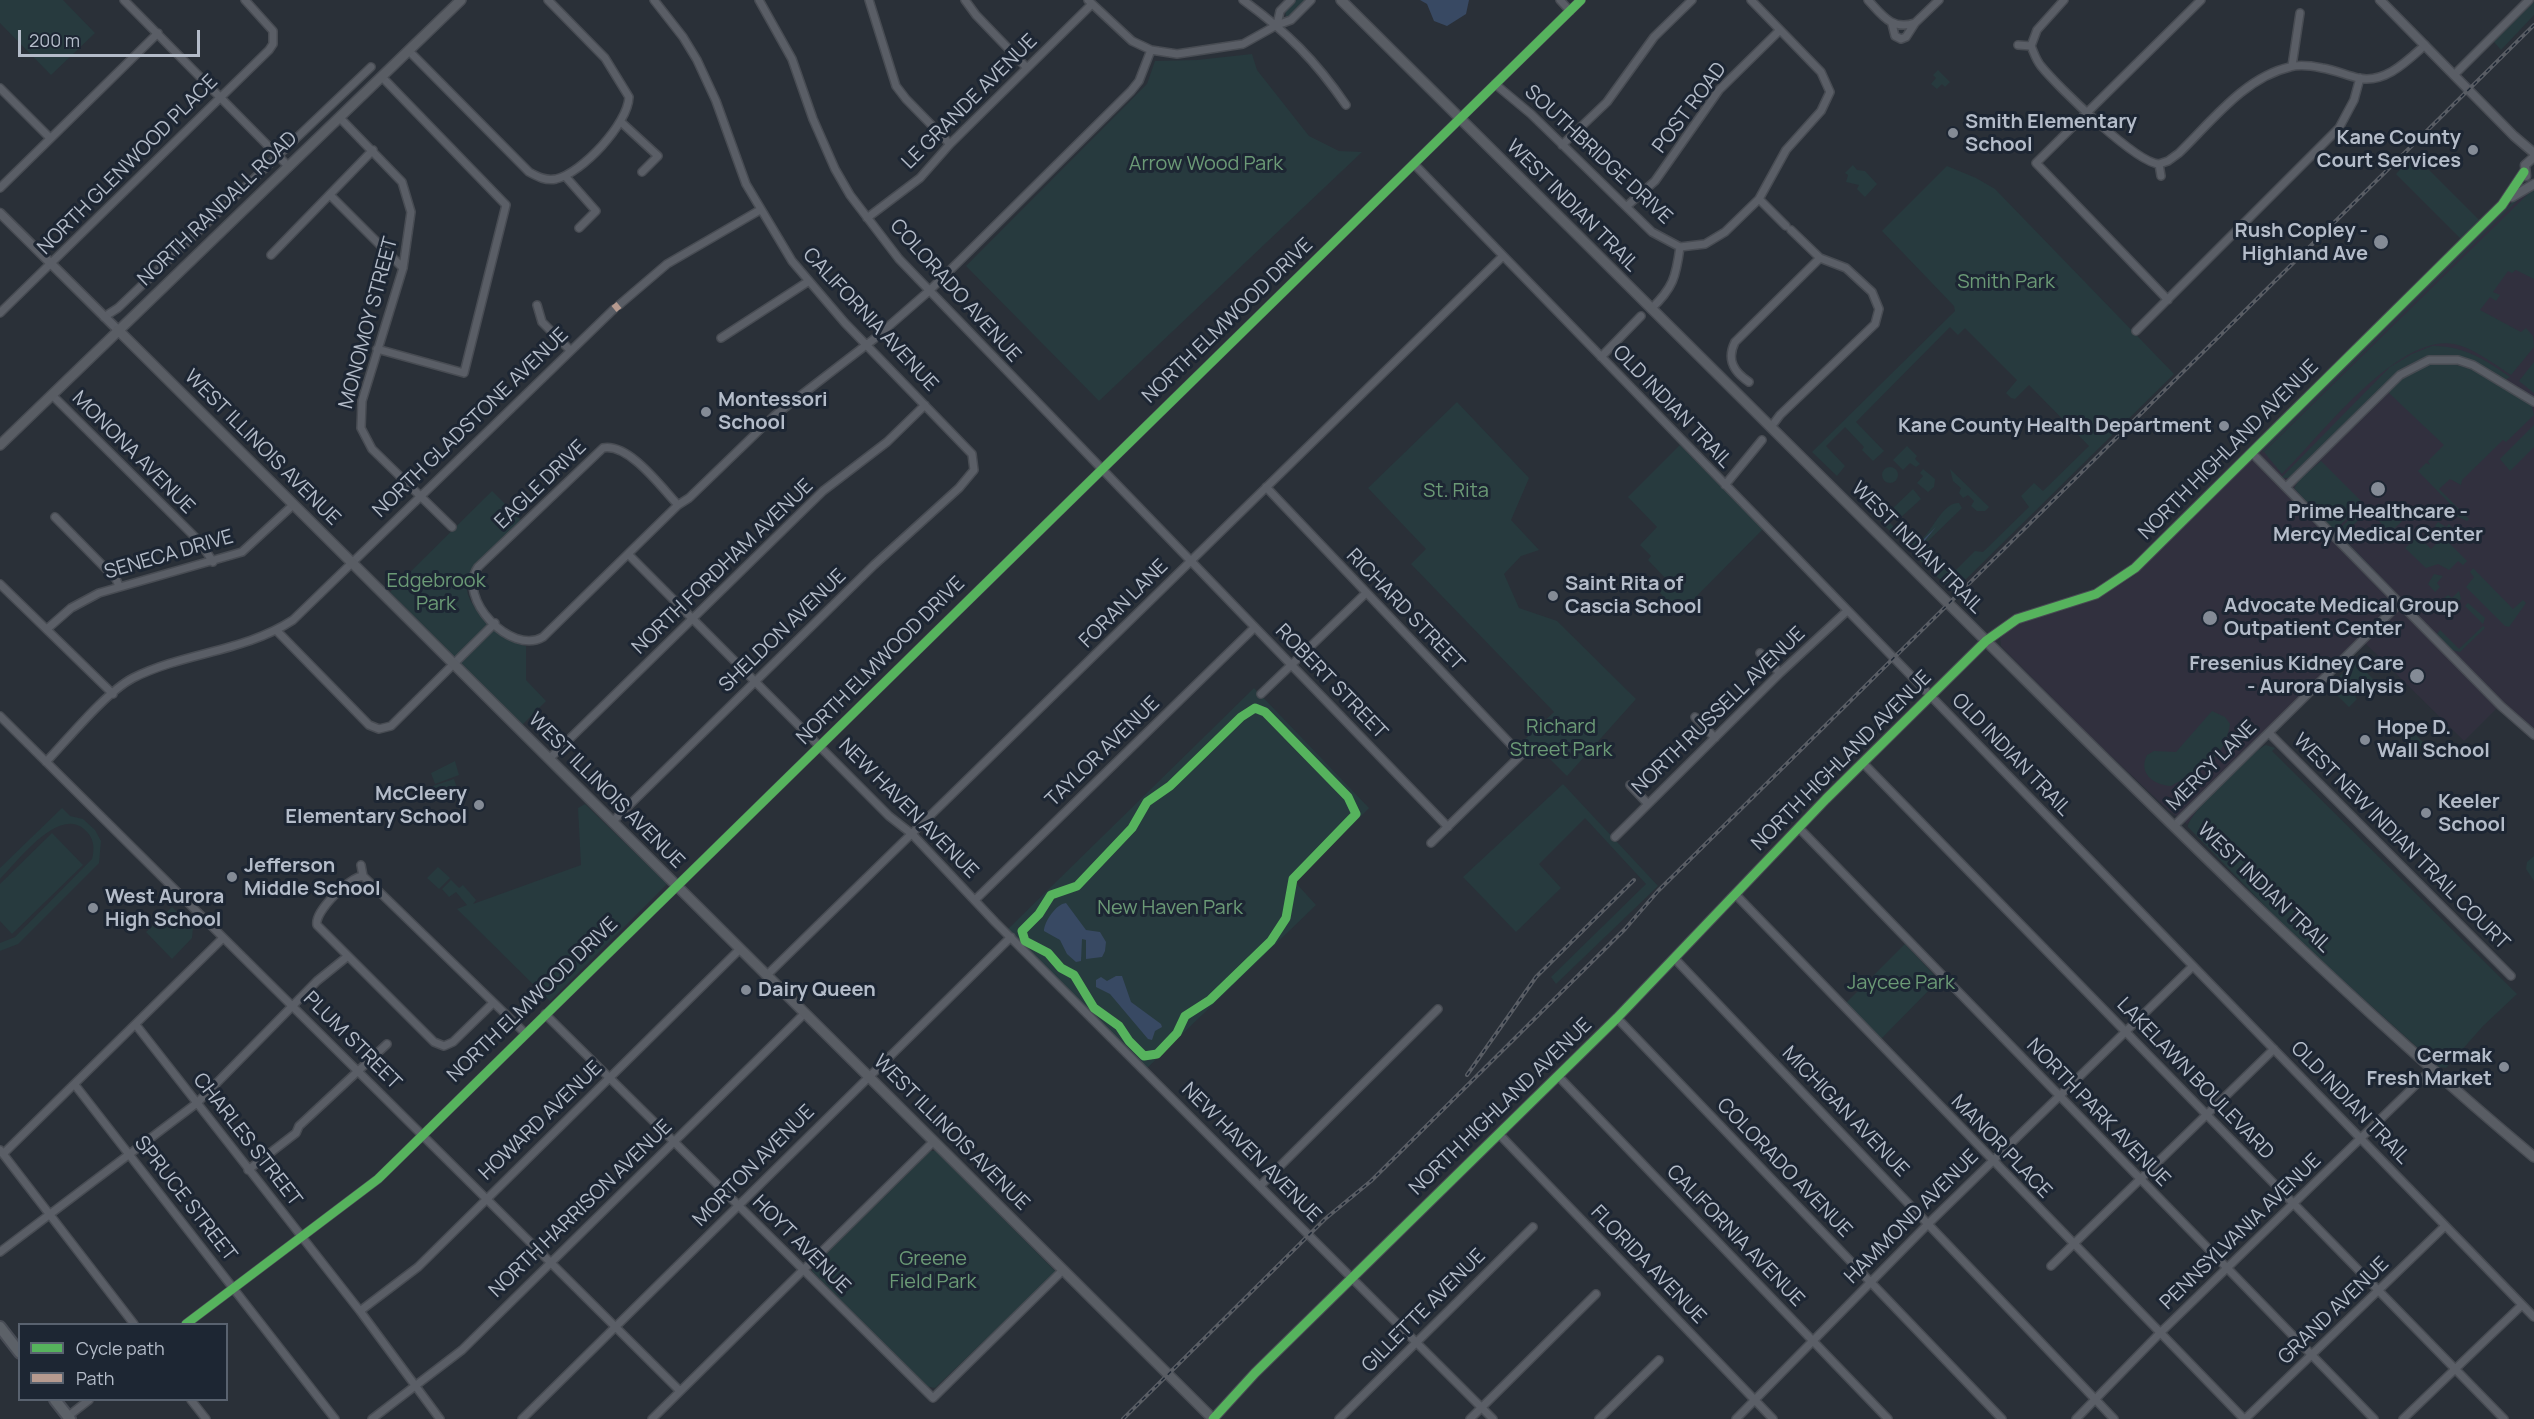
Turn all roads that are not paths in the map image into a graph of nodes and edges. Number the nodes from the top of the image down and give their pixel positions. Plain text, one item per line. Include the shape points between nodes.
1 (124, 0) edge
2 (245, 0) edge
3 (461, 0) edge
4 (548, 0) edge
5 (654, 0) edge
6 (759, 0) edge
7 (869, 0) edge
8 (965, 0) edge
9 (1243, 0) edge
10 (1291, 0) edge
11 (1311, 0) edge
12 (1341, 0) edge
13 (1560, 0) edge
14 (1581, 0) edge
15 (1692, 0) edge
16 (1751, 0) edge
17 (1868, 0) edge
18 (1938, 0) edge
19 (2064, 0) edge
20 (2201, 0) edge
21 (2380, 0) edge
22 (2529, 0) edge
23 (1090, 2) edge
24 (1570, 10) junction
25 (2300, 13) dead end
26 (1915, 23) junction
27 (1892, 24) junction
28 (1277, 25) junction
29 (1780, 30) junction
30 (158, 33) junction
31 (2018, 45) dead end
32 (2425, 45) junction
33 (2031, 46) junction
34 (1151, 50) junction
35 (409, 51) junction
36 (2292, 66) junction
37 (371, 67) dead end
38 (1028, 68) junction
39 (2454, 75) junction
40 (382, 77) junction
41 (2360, 78) junction
42 (1495, 84) junction
43 (0, 88) edge
44 (222, 96) junction
45 (1346, 105) dead end
46 (2087, 112) junction
47 (340, 118) junction
48 (1460, 119) junction
49 (621, 122) junction
50 (2514, 136) junction
51 (50, 138) junction
52 (950, 144) junction
53 (1562, 145) junction
54 (373, 150) junction
55 (2534, 155) edge
56 (279, 156) junction
57 (1414, 164) junction
58 (2159, 164) junction
59 (289, 167) junction
60 (2525, 168) junction
61 (642, 172) dead end
62 (565, 176) junction
63 (2161, 176) dead end
64 (2534, 183) edge
65 (0, 188) edge
66 (330, 195) junction
67 (1759, 199) junction
68 (2502, 205) junction
69 (1626, 206) junction
70 (760, 210) junction
71 (0, 213) edge
72 (867, 218) junction
73 (579, 228) dead end
74 (1680, 247) junction
75 (271, 255) dead end
76 (1503, 256) junction
77 (1820, 258) junction
78 (52, 264) junction
79 (403, 267) junction
80 (809, 281) junction
81 (929, 291) junction
82 (2168, 300) junction
83 (537, 305) dead end
84 (1651, 309) junction
85 (0, 313) edge
86 (1641, 316) dead end
87 (104, 317) junction
88 (118, 330) junction
89 (2136, 330) dead end
90 (721, 338) dead end
91 (867, 343) junction
92 (377, 349) junction
93 (570, 350) junction
94 (1601, 357) junction
95 (1749, 382) dead end
96 (52, 395) junction
97 (2534, 402) edge
98 (926, 405) junction
99 (1771, 428) junction
100 (1762, 440) dead end
101 (0, 445) edge
102 (2252, 453) junction
103 (975, 464) joint
104 (1102, 468) junction
105 (1725, 485) junction
106 (1266, 487) junction
107 (2286, 487) junction
108 (421, 495) junction
109 (293, 504) junction
110 (678, 505) junction
111 (55, 517) dead end
112 (452, 527) dead end
113 (628, 554) junction
114 (1190, 561) junction
115 (213, 562) junction
116 (351, 563) junction
117 (0, 584) edge
118 (119, 586) junction
119 (1366, 592) junction
120 (2400, 603) junction
121 (1847, 611) junction
122 (692, 619) junction
123 (495, 623) junction
124 (1254, 628) junction
125 (47, 629) junction
126 (276, 631) junction
127 (1986, 641) junction
128 (1760, 653) dead end
129 (454, 664) junction
130 (1291, 664) junction
131 (1779, 673) junction
132 (755, 682) junction
133 (112, 694) junction
134 (1261, 694) dead end
135 (1931, 697) junction
136 (0, 716) edge
137 (1695, 717) dead end
138 (2268, 733) junction
139 (2534, 735) edge
140 (1715, 738) junction
141 (819, 747) junction
142 (549, 759) junction
143 (46, 762) junction
144 (1863, 763) junction
145 (1630, 785) dead end
146 (1648, 804) junction
147 (612, 822) junction
148 (2174, 826) junction
149 (1448, 827) junction
150 (1798, 828) junction
151 (912, 834) junction
152 (1615, 837) dead end
153 (1431, 843) dead end
154 (361, 865) dead end
155 (363, 876) junction
156 (676, 886) junction
157 (1737, 896) junction
158 (975, 900) junction
159 (1011, 937) junction
160 (223, 938) junction
161 (740, 949) junction
162 (348, 956) junction
163 (1675, 959) junction
164 (2193, 966) junction
165 (767, 975) junction
166 (2511, 976) dead end
167 (494, 1003) junction
168 (292, 1006) junction
169 (1438, 1010) dead end
170 (805, 1013) junction
171 (545, 1014) junction
172 (1617, 1018) junction
173 (136, 1025) junction
174 (2126, 1031) junction
175 (525, 1033) junction
176 (387, 1044) dead end
177 (2274, 1049) junction
178 (357, 1070) junction
179 (2431, 1070) junction
180 (1558, 1076) junction
181 (869, 1077) junction
182 (609, 1078) junction
183 (75, 1085) junction
184 (2058, 1096) junction
185 (197, 1103) junction
186 (2206, 1114) junction
187 (422, 1134) junction
188 (1499, 1134) junction
189 (2361, 1139) junction
190 (934, 1141) junction
191 (674, 1142) junction
192 (2, 1152) edge
193 (130, 1155) junction
194 (2534, 1157) edge
195 (1992, 1161) junction
196 (248, 1170) junction
197 (2139, 1179) junction
198 (1260, 1186) junction
199 (486, 1198) junction
200 (2294, 1203) junction
201 (738, 1206) junction
202 (50, 1214) junction
203 (1929, 1222) junction
204 (2445, 1226) junction
205 (1533, 1227) dead end
206 (301, 1236) junction
207 (2073, 1244) junction
208 (0, 1252) edge
209 (551, 1262) junction
210 (2051, 1266) dead end
211 (2227, 1269) junction
212 (803, 1270) junction
213 (1063, 1270) junction
214 (1352, 1278) junction
215 (1871, 1282) junction
216 (234, 1287) junction
217 (2379, 1291) junction
218 (1596, 1294) dead end
219 (2522, 1305) junction
220 (360, 1311) junction
221 (2534, 1317) edge
222 (133, 1323) edge
223 (187, 1323) edge
224 (615, 1326) junction
225 (0, 1327) edge
226 (2160, 1333) junction
227 (1813, 1341) junction
228 (1417, 1342) junction
229 (18, 1350) edge
230 (2312, 1355) junction
231 (1659, 1360) dead end
232 (2455, 1370) junction
233 (415, 1386) junction
234 (680, 1391) junction
235 (1755, 1400) junction
236 (2096, 1400) junction
237 (57, 1401) edge
238 (88, 1401) edge
239 (192, 1401) edge
240 (1482, 1407) junction
241 (68, 1418) edge
242 (206, 1419) edge
243 (335, 1419) edge
244 (372, 1419) edge
245 (440, 1419) edge
246 (522, 1419) edge
247 (652, 1419) edge
248 (1213, 1419) edge
249 (1339, 1419) edge
250 (1470, 1419) edge
251 (1493, 1419) edge
252 (1599, 1419) edge
253 (1736, 1419) edge
254 (1773, 1419) edge
255 (1888, 1419) edge
256 (2002, 1419) edge
257 (2076, 1419) edge
258 (2114, 1419) edge
259 (2244, 1419) edge
260 (2374, 1419) edge
261 (2403, 1419) edge
262 (2504, 1419) edge

1 - 30 street
2 - 44 street, NORTH GLENWOOD PLACE via 269,24 274,38 269,50
3 - 35 main road, NORTH RANDALL ROAD
4 - 49 street via 605,58 619,79 629,97
5 - 70 street, CALIFORNIA AVENUE via 698,60 746,184
6 - 72 street, COLORADO AVENUE via 792,60 835,169
7 - 52 street via 896,86
8 - 38 street
9 - 28 street
10 - 28 street via 1280,11
11 - 28 street via 1291,20
12 - 48 main road, WEST INDIAN TRAIL
13 - 24 street
14 - 24 street, NORTH ELMWOOD DRIVE
15 - 53 street via 1654,37 1607,102
16 - 29 street
17 - 27 street
18 - 26 street
19 - 33 street via 2037,30
20 - 46 street
21 - 32 street
22 - 39 street
23 - 34 street via 1132,41
23 - 38 street, LE GRANDE AVENUE
24 - 42 street, NORTH ELMWOOD DRIVE
25 - 36 street
26 - 27 street
26 - 27 street via 1901,39 1895,36
28 - 34 street via 1258,38 1233,47 1177,54
28 - 45 street via 1321,68
29 - 67 street via 1821,72 1830,92 1821,111 1785,150
29 - 69 street, POST ROAD via 1719,90 1655,181
30 - 44 street
30 - 51 street
31 - 33 street
32 - 39 street
32 - 41 street via 2393,71
33 - 46 street via 2045,71
34 - 81 street via 1131,91
35 - 40 main road, NORTH RANDALL ROAD
35 - 62 street via 529,172 548,180
36 - 41 street via 2313,66
36 - 58 street via 2247,87 2179,153
37 - 56 street, NORTH RANDALL ROAD
38 - 52 street, LE GRANDE AVENUE
39 - 50 street
40 - 47 main road, NORTH RANDALL ROAD
40 - 92 street via 506,205 464,373
41 - 82 street via 2339,128
42 - 48 street, NORTH ELMWOOD DRIVE
42 - 53 street, SOUTHBRIDGE DRIVE
43 - 51 street
44 - 56 street
44 - 78 street, NORTH GLENWOOD PLACE
46 - 58 street via 2143,158
46 - 82 street via 2036,164
47 - 54 street, MONOMOY STREET
47 - 59 main road, NORTH RANDALL ROAD
48 - 57 street, NORTH ELMWOOD DRIVE
48 - 84 main road, WEST INDIAN TRAIL
49 - 61 street via 658,156
49 - 62 street via 582,164
50 - 55 street
50 - 60 street via 2524,155
51 - 65 street
52 - 72 street, LE GRANDE AVENUE via 920,178
53 - 69 street, SOUTHBRIDGE DRIVE
54 - 66 street
54 - 79 street, MONOMOY STREET via 402,182 408,198 411,229
55 - 60 street, NORTH HIGHLAND AVENUE
56 - 59 street
56 - 87 street, NORTH RANDALL ROAD
57 - 76 street, OLD INDIAN TRAIL
57 - 104 street, NORTH ELMWOOD DRIVE
58 - 63 street
59 - 88 main road, NORTH RANDALL ROAD
60 - 64 street via 2528,179
60 - 68 street, NORTH HIGHLAND AVENUE
62 - 73 street via 596,211
64 - 68 street, NORTH HIGHLAND AVENUE
66 - 75 street
66 - 79 street
67 - 74 street via 1725,232 1706,244
67 - 77 street
68 - 102 street, NORTH HIGHLAND AVENUE
69 - 74 street, SOUTHBRIDGE DRIVE via 1652,232
70 - 80 street, CALIFORNIA AVENUE
70 - 93 street, NORTH GLADSTONE AVENUE via 667,264
71 - 78 street, WEST ILLINOIS AVENUE
72 - 81 street, COLORADO AVENUE
74 - 84 street via 1676,278
76 - 94 street, OLD INDIAN TRAIL
76 - 106 street, FORAN LANE
77 - 95 street via 1735,342 1730,360
77 - 99 street via 1846,268 1872,292 1879,309 1875,324
78 - 85 street, NORTH GLENWOOD PLACE
78 - 87 street, WEST ILLINOIS AVENUE
79 - 92 street, MONOMOY STREET
80 - 90 street
80 - 91 street, CALIFORNIA AVENUE
81 - 91 street
81 - 104 street, COLORADO AVENUE
82 - 89 street
83 - 93 street via 542,322
84 - 99 main road, WEST INDIAN TRAIL
86 - 94 street
87 - 88 street, WEST ILLINOIS AVENUE
88 - 96 main road, NORTH RANDALL ROAD
88 - 109 main road, WEST ILLINOIS AVENUE
91 - 98 street, CALIFORNIA AVENUE
91 - 110 street via 774,416
92 - 108 street, MONOMOY STREET via 362,401 361,428 372,449
93 - 108 street, NORTH GLADSTONE AVENUE
94 - 105 street, OLD INDIAN TRAIL
96 - 101 main road, NORTH RANDALL ROAD
96 - 115 street, MONONA AVENUE via 200,542
97 - 107 street via 2473,365 2458,360 2429,360 2400,375
98 - 103 street, CALIFORNIA AVENUE via 972,454
98 - 122 street, NORTH FORDHAM AVENUE via 887,442 824,491
99 - 127 main road, WEST INDIAN TRAIL
100 - 105 street
102 - 107 street
102 - 127 street, NORTH HIGHLAND AVENUE via 2114,584 2080,600 2021,617
103 - 132 street, SHELDON AVENUE via 959,488
104 - 114 street, COLORADO AVENUE
104 - 141 street, NORTH ELMWOOD DRIVE
105 - 121 street, OLD INDIAN TRAIL
106 - 114 street, FORAN LANE
106 - 119 street, RICHARD STREET
107 - 120 street
108 - 112 street, MONOMOY STREET
108 - 116 street, NORTH GLADSTONE AVENUE
109 - 115 street, SENECA DRIVE via 248,549
109 - 116 main road, WEST ILLINOIS AVENUE
110 - 113 street
110 - 123 street, EAGLE DRIVE via 627,453 613,447 603,448 475,572 471,586 474,599
111 - 118 street
113 - 122 street, NEW HAVEN AVENUE
113 - 123 street via 538,640 515,640
114 - 124 street, ROBERT STREET
114 - 151 street, FORAN LANE
115 - 118 street, SENECA DRIVE
116 - 126 street, NORTH GLADSTONE AVENUE via 304,611
116 - 129 main road, WEST ILLINOIS AVENUE
117 - 125 street
118 - 125 street, SENECA DRIVE via 79,603
119 - 130 street
119 - 149 street, RICHARD STREET via 1521,755
120 - 138 street, MERCY LANE
120 - 139 street
121 - 131 street, NORTH RUSSELL AVENUE
121 - 135 street, OLD INDIAN TRAIL
122 - 132 street, NEW HAVEN AVENUE
122 - 142 street, NORTH FORDHAM AVENUE
123 - 129 street
124 - 130 street, ROBERT STREET
124 - 158 street, TAYLOR AVENUE
125 - 133 street
126 - 129 street via 369,725 379,729 391,726
126 - 133 street, NORTH GLADSTONE AVENUE via 246,644 150,671
127 - 135 street, NORTH HIGHLAND AVENUE
127 - 148 main road, WEST INDIAN TRAIL
128 - 131 street
129 - 142 main road, WEST ILLINOIS AVENUE
130 - 134 street
130 - 149 street, ROBERT STREET
131 - 140 street, NORTH RUSSELL AVENUE
132 - 141 street, NEW HAVEN AVENUE
132 - 147 street, SHELDON AVENUE
133 - 143 street, NORTH GLADSTONE AVENUE
135 - 144 street, NORTH HIGHLAND AVENUE
135 - 164 street, OLD INDIAN TRAIL
136 - 143 street, PLUM STREET
137 - 140 street
138 - 148 street, MERCY LANE
138 - 166 street, WEST NEW INDIAN TRAIL COURT
140 - 146 street, NORTH RUSSELL AVENUE
141 - 151 street, NEW HAVEN AVENUE
141 - 156 street, NORTH ELMWOOD DRIVE
142 - 147 main road, WEST ILLINOIS AVENUE
143 - 160 street, PLUM STREET
144 - 150 street, NORTH HIGHLAND AVENUE
144 - 174 street, LAKELAWN BOULEVARD
145 - 146 street
146 - 152 street, NORTH RUSSELL AVENUE
147 - 156 main road, WEST ILLINOIS AVENUE
148 - 179 main road, WEST INDIAN TRAIL
149 - 153 street
150 - 157 street, NORTH HIGHLAND AVENUE
150 - 184 street, NORTH PARK AVENUE
151 - 158 street, NEW HAVEN AVENUE
151 - 165 street, FORAN LANE
154 - 155 street
155 - 162 street via 350,881 316,919 319,928
155 - 167 street
156 - 161 main road, WEST ILLINOIS AVENUE
156 - 171 street, NORTH ELMWOOD DRIVE
157 - 163 street, NORTH HIGHLAND AVENUE
157 - 195 street, MANOR PLACE
158 - 159 street, NEW HAVEN AVENUE
159 - 181 street, MORTON AVENUE
159 - 198 street, NEW HAVEN AVENUE
160 - 168 street, PLUM STREET
160 - 173 street
161 - 165 main road, WEST ILLINOIS AVENUE
161 - 182 street, HOWARD AVENUE
162 - 167 street via 435,1042 444,1046
162 - 168 street
163 - 172 street, NORTH HIGHLAND AVENUE
163 - 203 street, MICHIGAN AVENUE
164 - 174 street, HAMMOND AVENUE
164 - 177 street, OLD INDIAN TRAIL
165 - 170 main road, WEST ILLINOIS AVENUE
167 - 175 street
168 - 178 street, PLUM STREET
168 - 185 street
169 - 198 street
170 - 181 main road, WEST ILLINOIS AVENUE
170 - 191 street, NORTH HARRISON AVENUE
171 - 175 street, NORTH ELMWOOD DRIVE
171 - 182 street, HOYT AVENUE
172 - 180 street, NORTH HIGHLAND AVENUE
172 - 215 street, COLORADO AVENUE
173 - 183 street
173 - 185 street, CHARLES STREET
174 - 184 street, HAMMOND AVENUE
174 - 186 street, LAKELAWN BOULEVARD
175 - 187 street, NORTH ELMWOOD DRIVE
176 - 178 street
177 - 186 street
177 - 189 street, OLD INDIAN TRAIL
178 - 187 street, PLUM STREET
178 - 196 street via 296,1132
179 - 189 street, PENNSYLVANIA AVENUE
179 - 194 main road, WEST INDIAN TRAIL
180 - 188 street, NORTH HIGHLAND AVENUE
180 - 227 street, CALIFORNIA AVENUE
181 - 190 main road, WEST ILLINOIS AVENUE
181 - 201 street, MORTON AVENUE
182 - 191 street, HOYT AVENUE
182 - 199 street, HOWARD AVENUE
183 - 192 street
183 - 193 street, SPRUCE STREET
184 - 195 street, HAMMOND AVENUE
184 - 197 street, NORTH PARK AVENUE
185 - 193 street
185 - 196 street, CHARLES STREET
186 - 197 street
186 - 200 street, LAKELAWN BOULEVARD
187 - 199 street, PLUM STREET
187 - 206 street, NORTH ELMWOOD DRIVE via 378,1179
188 - 214 street, NORTH HIGHLAND AVENUE
188 - 235 street, FLORIDA AVENUE
189 - 200 street, PENNSYLVANIA AVENUE
189 - 204 street, OLD INDIAN TRAIL
190 - 212 street
190 - 213 main road, WEST ILLINOIS AVENUE
191 - 201 street, HOYT AVENUE
191 - 209 street, NORTH HARRISON AVENUE
192 - 202 street
193 - 202 street
193 - 216 street, SPRUCE STREET
195 - 203 street, HAMMOND AVENUE
195 - 207 street, MANOR PLACE
196 - 206 street, CHARLES STREET
197 - 207 street
197 - 211 street, NORTH PARK AVENUE
198 - 214 street, NEW HAVEN AVENUE
199 - 209 street, PLUM STREET
199 - 220 street, HOWARD AVENUE via 418,1267
200 - 211 street, PENNSYLVANIA AVENUE
200 - 217 street, LAKELAWN BOULEVARD
201 - 212 street, HOYT AVENUE
201 - 224 street, MORTON AVENUE
202 - 208 street
202 - 222 street
203 - 215 street, HAMMOND AVENUE
203 - 236 street, MICHIGAN AVENUE
204 - 217 street, GRAND AVENUE
204 - 219 street, OLD INDIAN TRAIL
205 - 228 street, GILLETTE AVENUE
206 - 216 street, NORTH ELMWOOD DRIVE
206 - 220 street, CHARLES STREET
207 - 210 street
207 - 226 street, MANOR PLACE
209 - 224 street, PLUM STREET
209 - 233 street, NORTH HARRISON AVENUE via 462,1350
211 - 226 street, PENNSYLVANIA AVENUE
211 - 230 street, NORTH PARK AVENUE
212 - 213 street, HOYT AVENUE via 933,1398
212 - 234 street
213 - 248 main road, WEST ILLINOIS AVENUE
214 - 228 street, NEW HAVEN AVENUE
214 - 248 street, NORTH HIGHLAND AVENUE
215 - 227 street, HAMMOND AVENUE
215 - 256 street, COLORADO AVENUE
216 - 223 street, NORTH ELMWOOD DRIVE
216 - 243 street, SPRUCE STREET
217 - 230 street, GRAND AVENUE
217 - 232 street, LAKELAWN BOULEVARD
218 - 240 street
219 - 221 street, OLD INDIAN TRAIL
219 - 232 street
220 - 233 street, CHARLES STREET
224 - 234 street, PLUM STREET
224 - 246 street, MORTON AVENUE
225 - 229 main road
226 - 236 street, PENNSYLVANIA AVENUE
226 - 259 street, MANOR PLACE
227 - 235 street, HAMMOND AVENUE
227 - 255 street, CALIFORNIA AVENUE
228 - 240 street, NEW HAVEN AVENUE
228 - 249 street, GILLETTE AVENUE
230 - 259 street, GRAND AVENUE
230 - 260 street, NORTH PARK AVENUE
231 - 252 street
232 - 261 street
232 - 262 street, LAKELAWN BOULEVARD
233 - 244 street, NORTH HARRISON AVENUE
233 - 245 street, CHARLES STREET
234 - 247 street
235 - 253 street, HAMMOND AVENUE
235 - 254 street, FLORIDA AVENUE
236 - 257 street, PENNSYLVANIA AVENUE
236 - 258 street, MICHIGAN AVENUE
237 - 241 main road
238 - 241 street
239 - 242 street
240 - 250 street
240 - 251 street, NEW HAVEN AVENUE

